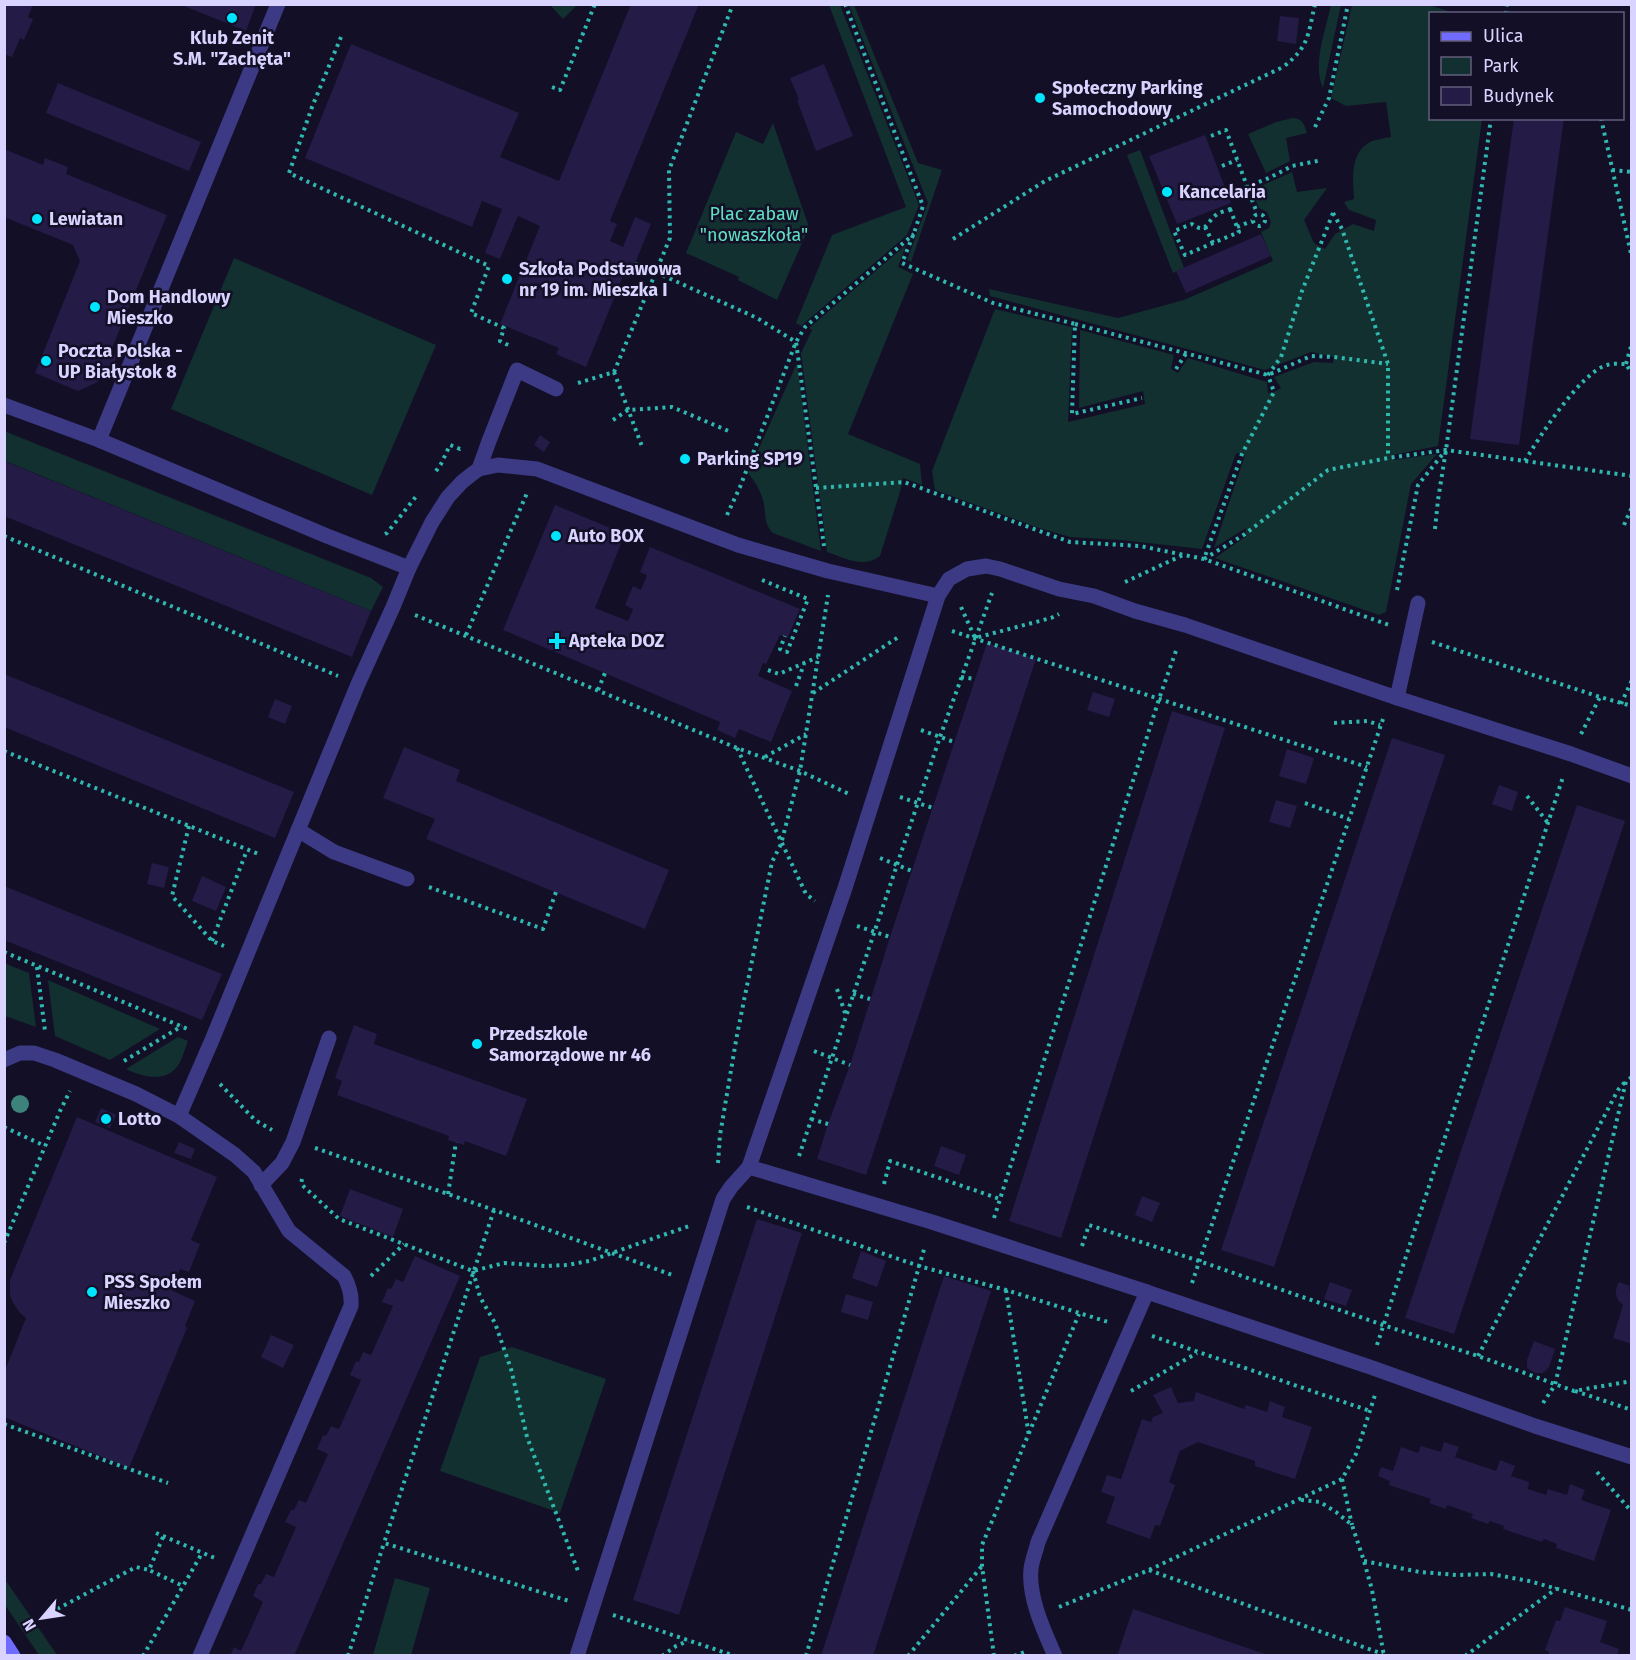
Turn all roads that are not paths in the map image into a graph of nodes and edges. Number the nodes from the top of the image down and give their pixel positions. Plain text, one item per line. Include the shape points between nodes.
1 (278, 4) edge
2 (556, 389) road end
3 (4, 405) edge
4 (99, 440) junction
5 (479, 469) junction
6 (409, 568) junction
7 (938, 596) junction
8 (1418, 603) dead end
9 (1394, 697) junction
10 (1632, 776) edge
11 (298, 830) junction
12 (407, 879) road end
13 (329, 1038) dead end
14 (4, 1060) edge
15 (179, 1116) junction
16 (749, 1167) junction
17 (261, 1185) junction
18 (1147, 1292) junction
19 (1632, 1457) edge
20 (4, 1642) edge
21 (13, 1656) edge
22 (200, 1656) edge
23 (578, 1656) edge
24 (1055, 1656) edge

1 - 4 lane
2 - 5 lane via 517,370
3 - 4 lane
4 - 6 lane
5 - 6 lane via 448,497
5 - 7 lane via 498,465 537,469 738,545
6 - 11 lane
7 - 9 lane via 949,579 967,569 1000,569 1185,625
7 - 16 lane via 835,918
8 - 9 lane
9 - 10 lane
11 - 12 lane via 334,852
11 - 15 lane
13 - 17 lane via 293,1143 282,1163
14 - 15 lane via 20,1053 34,1053 136,1094
15 - 17 lane via 235,1155 254,1172
16 - 18 lane
16 - 23 lane via 723,1199
17 - 22 lane via 289,1231 344,1276 352,1296 351,1306
18 - 19 lane
18 - 24 lane via 1034,1555 1034,1602
20 - 21 street

